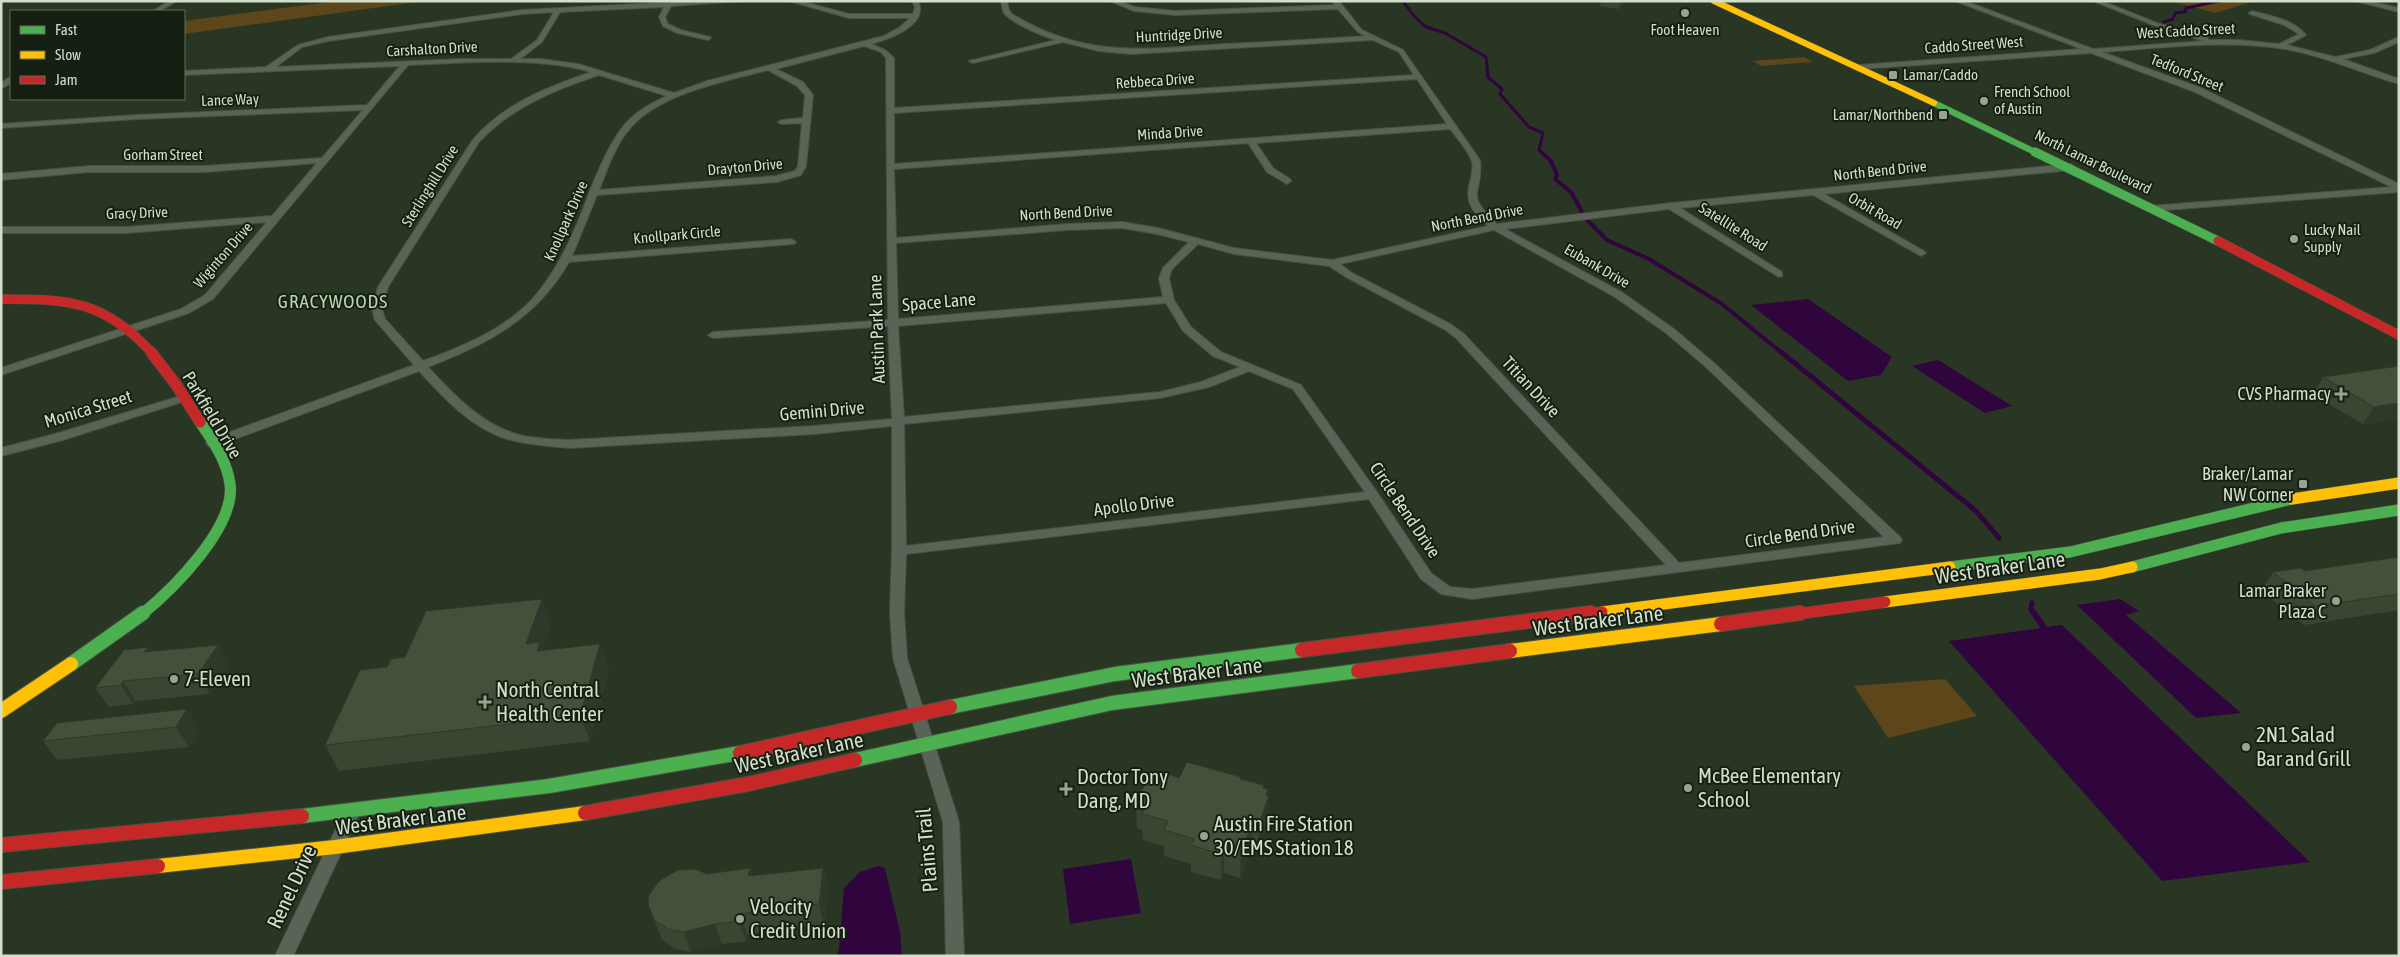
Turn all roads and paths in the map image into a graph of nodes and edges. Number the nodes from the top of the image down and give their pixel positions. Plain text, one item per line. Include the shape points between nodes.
1 (174, 1) edge
2 (739, 1) edge
3 (792, 1) edge
4 (915, 1) edge
5 (1004, 1) edge
6 (1113, 1) edge
7 (1714, 1) edge
8 (1958, 1) edge
9 (2096, 1) edge
10 (2358, 1) edge
11 (1337, 4) edge
12 (668, 5) junction
13 (158, 10) edge
14 (559, 10) junction
15 (2399, 10) edge
16 (2252, 13) dead end
17 (916, 16) junction
18 (708, 38) dead end
19 (1373, 38) junction
20 (2399, 39) edge
21 (1060, 41) junction
22 (2215, 42) junction
23 (866, 44) junction
24 (2282, 45) junction
25 (2092, 51) junction
26 (2336, 58) junction
27 (513, 61) junction
28 (973, 61) dead end
29 (404, 64) junction
30 (1859, 67) junction
31 (769, 68) junction
32 (268, 69) junction
33 (599, 72) junction
34 (185, 73) edge
35 (1419, 77) junction
36 (2399, 82) edge
37 (676, 96) junction
38 (369, 107) junction
39 (891, 112) junction
40 (805, 120) junction
41 (782, 122) dead end
42 (1, 126) edge
43 (1452, 126) junction
44 (1251, 141) junction
45 (324, 160) junction
46 (890, 167) junction
47 (2071, 167) junction
48 (1, 177) edge
49 (1287, 181) dead end
50 (2399, 188) edge
51 (1815, 192) junction
52 (594, 193) junction
53 (1672, 206) junction
54 (2152, 208) junction
55 (274, 219) junction
56 (1495, 227) junction
57 (1, 230) edge
58 (892, 241) junction
59 (791, 242) dead end
60 (1195, 242) junction
61 (1922, 253) dead end
62 (566, 259) junction
63 (1332, 263) junction
64 (1779, 274) dead end
65 (1, 299) edge
66 (1169, 300) junction
67 (893, 323) junction
68 (130, 330) junction
69 (713, 335) dead end
70 (2399, 335) edge
71 (422, 366) junction
72 (1247, 368) junction
73 (1, 372) edge
74 (184, 398) junction
75 (898, 422) junction
76 (212, 443) junction
77 (1, 452) edge
78 (2399, 484) edge
79 (1373, 495) junction
80 (2399, 510) edge
81 (2203, 520) junction
82 (1895, 540) joint
83 (2236, 540) junction
84 (899, 551) junction
85 (1677, 569) junction
86 (1227, 673) junction
87 (1, 711) edge
88 (917, 715) junction
89 (927, 745) junction
90 (353, 810) junction
91 (1, 845) edge
92 (335, 847) junction
93 (1, 882) edge
94 (284, 956) edge
95 (955, 956) edge

1 - 13 street
2 - 12 street
3 - 17 street via 849,16
4 - 17 street via 918,7
5 - 21 street, Huntridge Drive via 1010,15
6 - 11 street via 1134,9 1176,13
7 - 30 main road, North Lamar Boulevard
8 - 25 street, Tedford Street
9 - 22 street via 2155,24
10 - 15 street
11 - 19 street, Eubank Drive via 1352,25
12 - 14 street
12 - 18 street via 662,17 665,25 679,32
14 - 27 street via 540,41
14 - 32 street via 505,14 314,42 300,46
16 - 24 street via 2299,29 2303,35
17 - 23 street, Knollpark Drive via 899,31
19 - 21 street, Huntridge Drive via 1131,52 1095,49
19 - 35 street, Eubank Drive via 1400,51
20 - 26 street via 2372,52
21 - 28 street
22 - 24 street, West Caddo Street via 2251,41
22 - 25 street, West Caddo Street
23 - 31 street, Knollpark Drive
23 - 39 street, Austin Park Lane via 890,58
24 - 26 street
25 - 30 street, Caddo Street West
25 - 50 street, Tedford Street via 2198,90
26 - 36 street
27 - 29 street, Carshalton Drive
27 - 33 street, Carshalton Drive via 564,63
29 - 32 street, Carshalton Drive
29 - 38 street, Wiginton Drive
30 - 47 main road, North Lamar Boulevard
31 - 37 street, Knollpark Drive
31 - 40 street, Drayton Drive via 806,89 809,95
32 - 34 street, Carshalton Drive
33 - 37 street, Carshalton Drive
33 - 71 street, Sterlinghill Drive via 530,99 485,129 383,287 378,309 380,320
35 - 39 street, Rebbeca Drive
35 - 43 street, Eubank Drive
37 - 52 street, Knollpark Drive via 647,109 626,127
38 - 42 street, Lance Way
38 - 45 street, Wiginton Drive
39 - 46 street, Austin Park Lane
40 - 41 street
40 - 52 street, Drayton Drive via 802,166 790,177
43 - 44 street, Minda Drive
43 - 56 street, Eubank Drive via 1476,160 1471,194 1475,207
44 - 46 street, Minda Drive
44 - 49 street via 1270,170
45 - 48 street, Gorham Street via 205,169 89,169
45 - 55 street, Wiginton Drive
46 - 58 street, Austin Park Lane
47 - 51 street, North Bend Drive
47 - 54 main road, North Lamar Boulevard
50 - 54 street
51 - 53 street, North Bend Drive
51 - 61 street, Orbit Road
52 - 62 street, Knollpark Drive
53 - 56 street, North Bend Drive
53 - 64 street, Satellite Road
54 - 70 main road, North Lamar Boulevard
55 - 57 street, Gracy Drive via 126,230
55 - 68 street, Wiginton Drive via 209,297 185,311
56 - 63 street, North Bend Drive
56 - 82 street, Eubank Drive via 1619,295 1670,330
58 - 60 street, North Bend Drive via 1122,225
58 - 67 street, Austin Park Lane
59 - 62 street, Knollpark Circle
60 - 63 street, North Bend Drive via 1234,251
60 - 66 street, Circle Bend Drive via 1168,268 1164,278
62 - 71 street, Knollpark Drive via 550,285 522,314 491,334
63 - 85 street, Titian Drive via 1460,336
65 - 68 main road, Parkfield Drive via 43,299 88,306 117,319
66 - 67 street, Space Lane
66 - 72 street, Circle Bend Drive via 1187,329 1200,342
67 - 69 street, Space Lane
67 - 75 street, Austin Park Lane
68 - 73 street, Wiginton Drive
68 - 74 main road, Parkfield Drive
71 - 75 street, Gemini Drive via 469,414 504,434 530,441 578,444
71 - 76 street, Knollpark Drive
72 - 75 street, Gemini Drive via 1197,388 1160,395
72 - 79 street, Circle Bend Drive via 1279,378 1297,388
74 - 76 main road, Parkfield Drive
74 - 77 street, Monica Street
75 - 84 street, Austin Park Lane
76 - 87 main road, Parkfield Drive via 230,486 228,506 206,552 166,597 133,623
78 - 81 main road, West Braker Lane via 2290,499
79 - 84 street, Apollo Drive
79 - 85 street, Circle Bend Drive via 1426,576 1446,591 1472,594
80 - 83 main road, West Braker Lane via 2281,528
81 - 83 main road
81 - 86 main road, West Braker Lane via 2070,552
82 - 85 street, Circle Bend Drive
83 - 86 main road, West Braker Lane via 2100,574
84 - 88 street, Austin Park Lane via 897,612 900,658
86 - 88 main road, West Braker Lane via 1115,674
86 - 89 main road, West Braker Lane
88 - 89 street, Plains Trail
88 - 90 main road, West Braker Lane via 628,774
89 - 92 main road, West Braker Lane via 666,799
89 - 95 street, Plains Trail via 951,822
90 - 91 main road, West Braker Lane
90 - 92 street, Renel Drive
92 - 93 main road, West Braker Lane
92 - 94 street, Renel Drive

